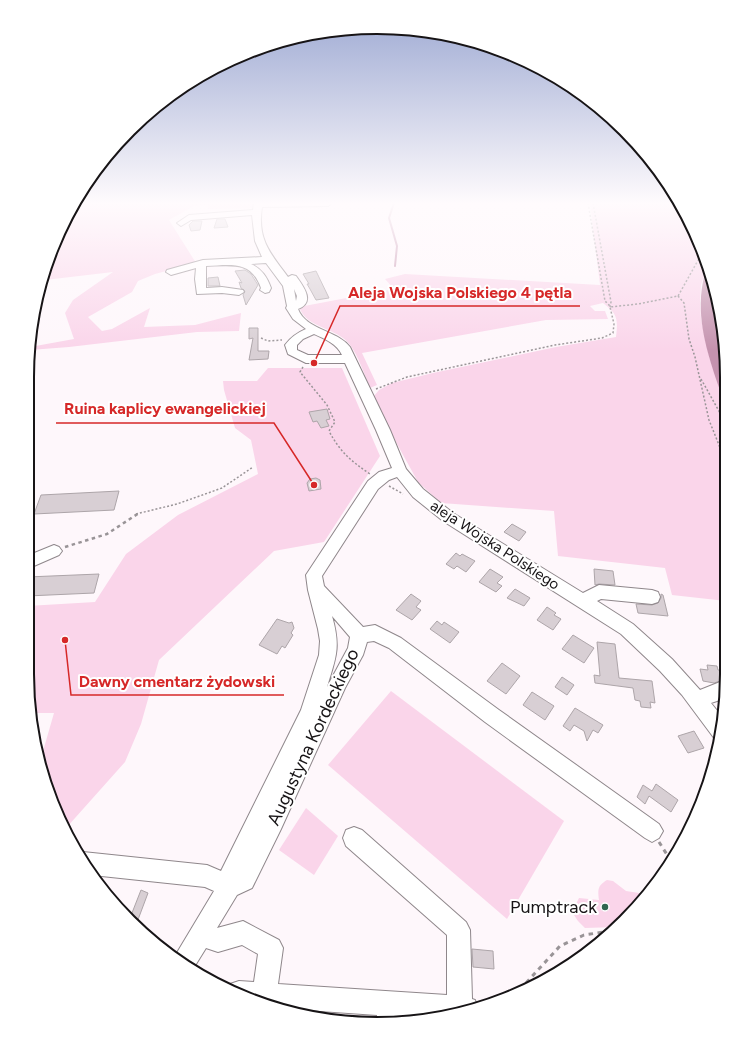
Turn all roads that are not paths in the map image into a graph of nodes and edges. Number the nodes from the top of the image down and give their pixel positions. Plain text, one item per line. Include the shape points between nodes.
1 (265, 252) edge
2 (268, 260) junction
3 (241, 261) junction
4 (201, 264) junction
5 (171, 272) dead end
6 (265, 290) dead end
7 (239, 292) dead end
8 (315, 330) junction
9 (350, 359) junction
10 (400, 471) junction
11 (54, 551) road end
12 (34, 560) edge
13 (316, 589) junction
14 (652, 597) dead end
15 (583, 601) junction
16 (359, 635) junction
17 (719, 691) edge
18 (697, 700) junction
19 (716, 725) edge
20 (652, 831) road end
21 (354, 838) dead end
22 (91, 864) edge
23 (229, 886) junction
24 (200, 934) junction
25 (186, 959) edge
26 (253, 994) edge
27 (264, 994) junction
28 (463, 1006) edge
29 (441, 1011) edge
30 (389, 1012) edge

1 - 2 street
2 - 3 street
2 - 8 street, aleja Wojska Polskiego via 277,272 288,273 291,276 303,301 302,304 291,308 300,320
3 - 4 street
3 - 6 street via 242,264 255,269 262,277
4 - 5 street
4 - 7 street via 202,292
8 - 9 street, aleja Wojska Polskiego via 338,341
8 - 9 street via 294,340 291,345 292,352 306,359
9 - 10 street, aleja Wojska Polskiego
10 - 13 street, Augustyna Kordeckiego via 379,479 369,491 314,575
10 - 15 street, aleja Wojska Polskiego via 418,493 443,514
11 - 12 street
13 - 16 street, Augustyna Kordeckiego
13 - 23 street, Augustyna Kordeckiego via 327,629 328,655 309,713 232,871
14 - 15 street via 599,592
15 - 18 street, aleja Wojska Polskiego via 627,629 666,665
16 - 20 street via 375,633 395,643
16 - 23 street, Augustyna Kordeckiego via 357,649 244,880
17 - 18 street
18 - 19 street, aleja Wojska Polskiego
21 - 28 street via 458,930
22 - 23 street via 207,876
23 - 24 street, Augustyna Kordeckiego
24 - 25 street, Augustyna Kordeckiego
24 - 27 street via 218,940 243,933 271,948
26 - 27 street
27 - 30 street
29 - 30 street

